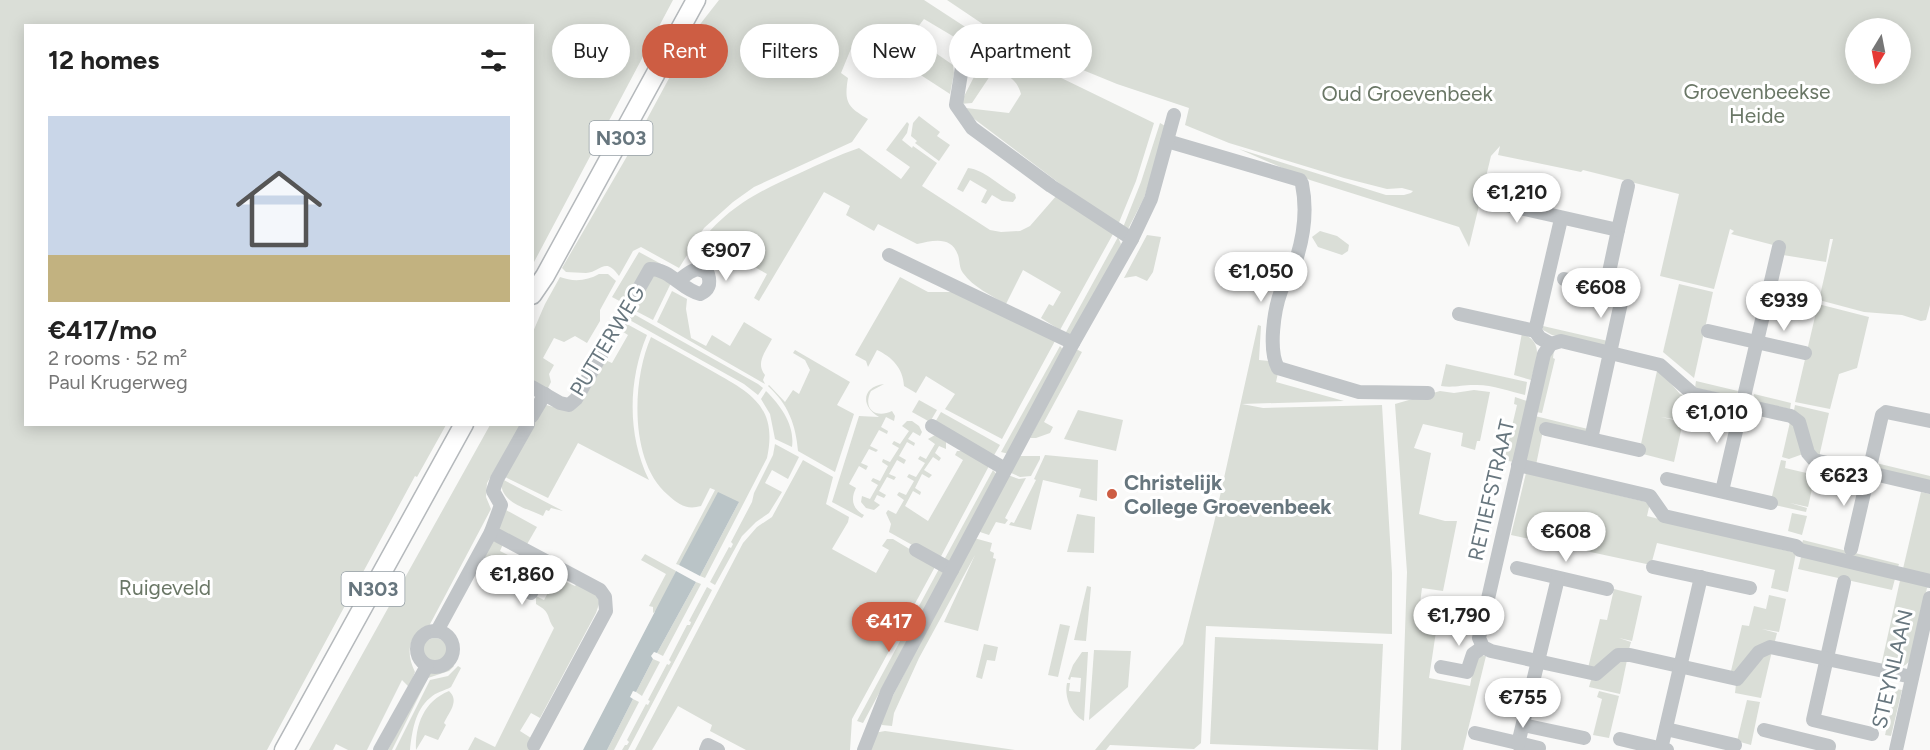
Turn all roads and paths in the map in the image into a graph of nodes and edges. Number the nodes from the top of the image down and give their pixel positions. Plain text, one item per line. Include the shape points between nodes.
1 (696, 0) edge
2 (960, 78) edge
3 (1174, 115) dead end
4 (1167, 141) junction
5 (1628, 186) dead end
6 (1480, 200) dead end
7 (1561, 219) junction
8 (1618, 230) junction
9 (1132, 239) junction
10 (1779, 247) dead end
11 (889, 255) dead end
12 (545, 276) junction
13 (1563, 279) dead end
14 (678, 281) dead end
15 (534, 292) edge
16 (1623, 293) junction
17 (534, 300) edge
18 (1459, 314) dead end
19 (1534, 331) junction
20 (1708, 331) dead end
21 (1757, 342) junction
22 (1073, 343) junction
23 (1551, 344) junction
24 (1610, 353) junction
25 (1805, 353) dead end
26 (534, 388) edge
27 (1428, 393) dead end
28 (545, 394) junction
29 (1742, 404) junction
30 (534, 413) edge
31 (1930, 421) edge
32 (463, 426) edge
33 (527, 426) edge
34 (932, 426) dead end
35 (1546, 429) dead end
36 (1591, 438) junction
37 (1639, 450) dead end
38 (1518, 465) junction
39 (1005, 470) junction
40 (1869, 473) junction
41 (1667, 479) dead end
42 (1930, 487) edge
43 (1722, 491) junction
44 (1771, 503) dead end
45 (491, 532) junction
46 (1851, 549) dead end
47 (916, 550) dead end
48 (548, 562) junction
49 (474, 565) junction
50 (1653, 567) dead end
51 (1517, 568) dead end
52 (952, 570) junction
53 (1701, 577) junction
54 (1558, 578) junction
55 (1930, 581) edge
56 (1844, 582) dead end
57 (1750, 588) dead end
58 (1607, 589) dead end
59 (1930, 598) edge
60 (437, 631) junction
61 (1483, 647) junction
62 (1826, 658) junction
63 (1538, 662) junction
64 (427, 666) junction
65 (1441, 667) dead end
66 (1680, 667) junction
67 (1912, 677) junction
68 (1813, 720) junction
69 (1523, 725) junction
70 (1666, 729) junction
71 (1764, 730) dead end
72 (1475, 734) dead end
73 (1872, 734) dead end
74 (1584, 738) dead end
75 (1620, 739) dead end
76 (1809, 741) junction
77 (1518, 744) junction
78 (534, 745) dead end
79 (1735, 745) dead end
80 (1664, 749) edge
81 (284, 750) edge
82 (380, 750) edge
83 (706, 750) edge
84 (718, 750) edge
85 (864, 750) edge
86 (1538, 750) edge
87 (1828, 750) edge
88 (1896, 750) edge

1 - 12 main road, N303
2 - 9 street via 956,105 972,128
3 - 4 street
4 - 9 street via 1150,200
4 - 27 street via 1300,180 1302,184 1303,234 1291,274 1281,289 1274,321 1274,361 1278,368 1359,392
5 - 8 street
6 - 7 street
7 - 8 street
7 - 19 street
8 - 16 street via 1608,277 1626,280
9 - 22 street
10 - 21 street
11 - 22 street
12 - 15 main road, N303
12 - 17 main road, N303
13 - 16 street
14 - 28 street, PUTTERWEG via 650,269 576,399 568,405
16 - 24 street
18 - 19 street
19 - 23 street
20 - 21 street
21 - 25 street
21 - 29 street
22 - 39 street
23 - 24 street via 1562,341
23 - 38 street, RETIEFSTRAAT via 1544,354
24 - 29 street via 1660,365 1693,393
24 - 36 street
26 - 28 street, PUTTERWEG
28 - 30 street
29 - 40 street via 1791,416 1799,422 1808,453 1815,460
29 - 43 street
31 - 40 street via 1886,412 1882,415
32 - 81 main road, N303
33 - 45 street via 496,479 494,491 501,505
34 - 39 street
35 - 36 street
36 - 37 street
38 - 55 street via 1650,496 1664,516
38 - 61 street, RETIEFSTRAAT via 1479,638
39 - 52 street
40 - 42 street
40 - 46 street
41 - 43 street
43 - 44 street
45 - 48 street
45 - 49 street
47 - 52 street
48 - 49 street via 531,593
48 - 78 street via 600,590 606,611
49 - 60 street
50 - 53 street
51 - 54 street
52 - 85 street via 887,692
53 - 57 street
53 - 66 street
54 - 58 street
54 - 63 street
56 - 62 street
59 - 67 street, STEYNLAAN
60 - 64 street via 428,632 417,643 418,657
60 - 64 street via 448,637 453,651 441,667
61 - 63 street
61 - 65 street via 1473,654 1467,672
62 - 66 street via 1770,647 1759,652 1737,679
62 - 67 street
62 - 68 street
63 - 66 street via 1596,674 1618,655 1630,655
63 - 69 street
64 - 82 street
66 - 70 street
67 - 88 street, STEYNLAAN
68 - 73 street
68 - 76 street
69 - 74 street
69 - 77 street
70 - 79 street
70 - 80 street
71 - 76 street
72 - 77 street
75 - 80 street
76 - 87 street via 1828,746
77 - 86 street
83 - 84 street via 708,745

